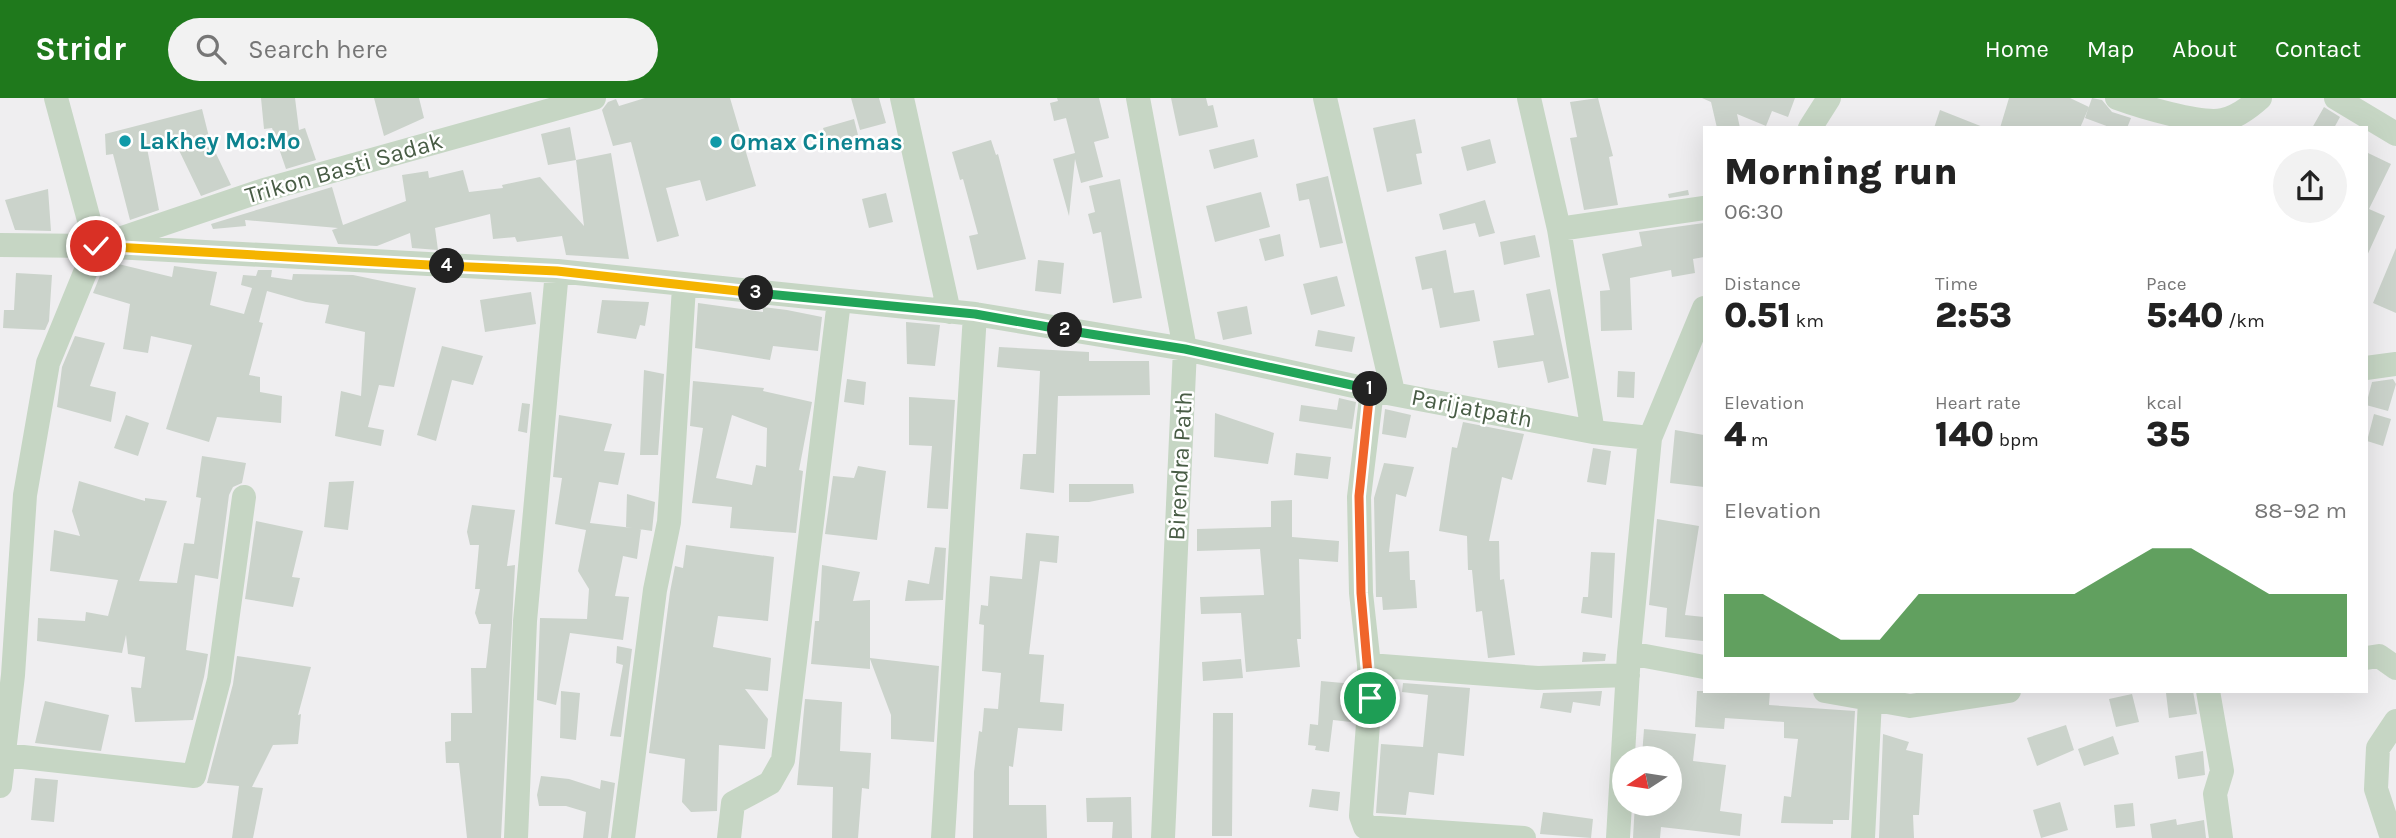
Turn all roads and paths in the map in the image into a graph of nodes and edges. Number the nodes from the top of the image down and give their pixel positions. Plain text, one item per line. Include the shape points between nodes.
1 (56, 98) edge
2 (594, 98) edge
3 (902, 98) edge
4 (1138, 98) edge
5 (1325, 98) edge
6 (1528, 98) edge
7 (1829, 98) edge
8 (2116, 98) edge
9 (2260, 98) edge
10 (2336, 98) edge
11 (1811, 126) edge
12 (2396, 134) edge
13 (1703, 208) edge
14 (1559, 229) junction
15 (0, 246) edge
16 (96, 246) junction
17 (557, 271) junction
18 (684, 287) junction
19 (839, 301) junction
20 (1703, 310) edge
21 (949, 312) junction
22 (975, 314) junction
23 (1185, 349) junction
24 (2396, 364) edge
25 (2368, 368) edge
26 (1382, 391) junction
27 (1592, 432) junction
28 (1650, 438) junction
29 (244, 497) dead end
30 (2368, 658) edge
31 (1629, 664) junction
32 (1369, 666) junction
33 (1703, 667) edge
34 (2396, 668) edge
35 (1844, 693) edge
36 (1996, 693) edge
37 (2208, 693) edge
38 (1873, 696) edge
39 (2396, 721) edge
40 (5, 755) junction
41 (0, 786) edge
42 (516, 838) edge
43 (624, 838) edge
44 (729, 838) edge
45 (943, 838) edge
46 (1163, 838) edge
47 (1524, 838) edge
48 (1618, 838) edge
49 (1863, 838) edge
50 (2221, 838) edge
51 (2392, 838) edge

1 - 16 street
2 - 16 street, Trikon Basti Sadak via 264,190
3 - 21 street
4 - 23 street, Birendra Path
5 - 26 street
6 - 14 street
7 - 11 street
8 - 9 street via 2155,112 2222,121
10 - 12 street
13 - 14 street
14 - 27 street
15 - 16 street, Parijatpath
16 - 17 street, Parijatpath
16 - 40 street via 48,363 26,495
17 - 18 street, Parijatpath
17 - 42 street via 525,621
18 - 19 street, Parijatpath
18 - 43 street via 668,522 654,590
19 - 21 street, Parijatpath
19 - 44 street via 783,760 770,783 733,803
20 - 28 street
21 - 22 street, Parijatpath
22 - 23 street, Parijatpath
22 - 45 street
23 - 26 street, Parijatpath
23 - 46 street, Birendra Path
24 - 25 street
26 - 27 street, Parijatpath
26 - 32 street via 1359,496 1361,593
27 - 28 street, Parijatpath
28 - 31 street
29 - 40 street via 219,680 194,776
30 - 34 street via 2379,656
31 - 32 street via 1538,678
31 - 33 street
31 - 48 street
32 - 47 street via 1361,816 1365,827
35 - 38 street
36 - 38 street via 1910,706
37 - 50 street via 2222,771 2215,794
38 - 49 street
39 - 51 street via 2378,748 2376,789
40 - 41 street

